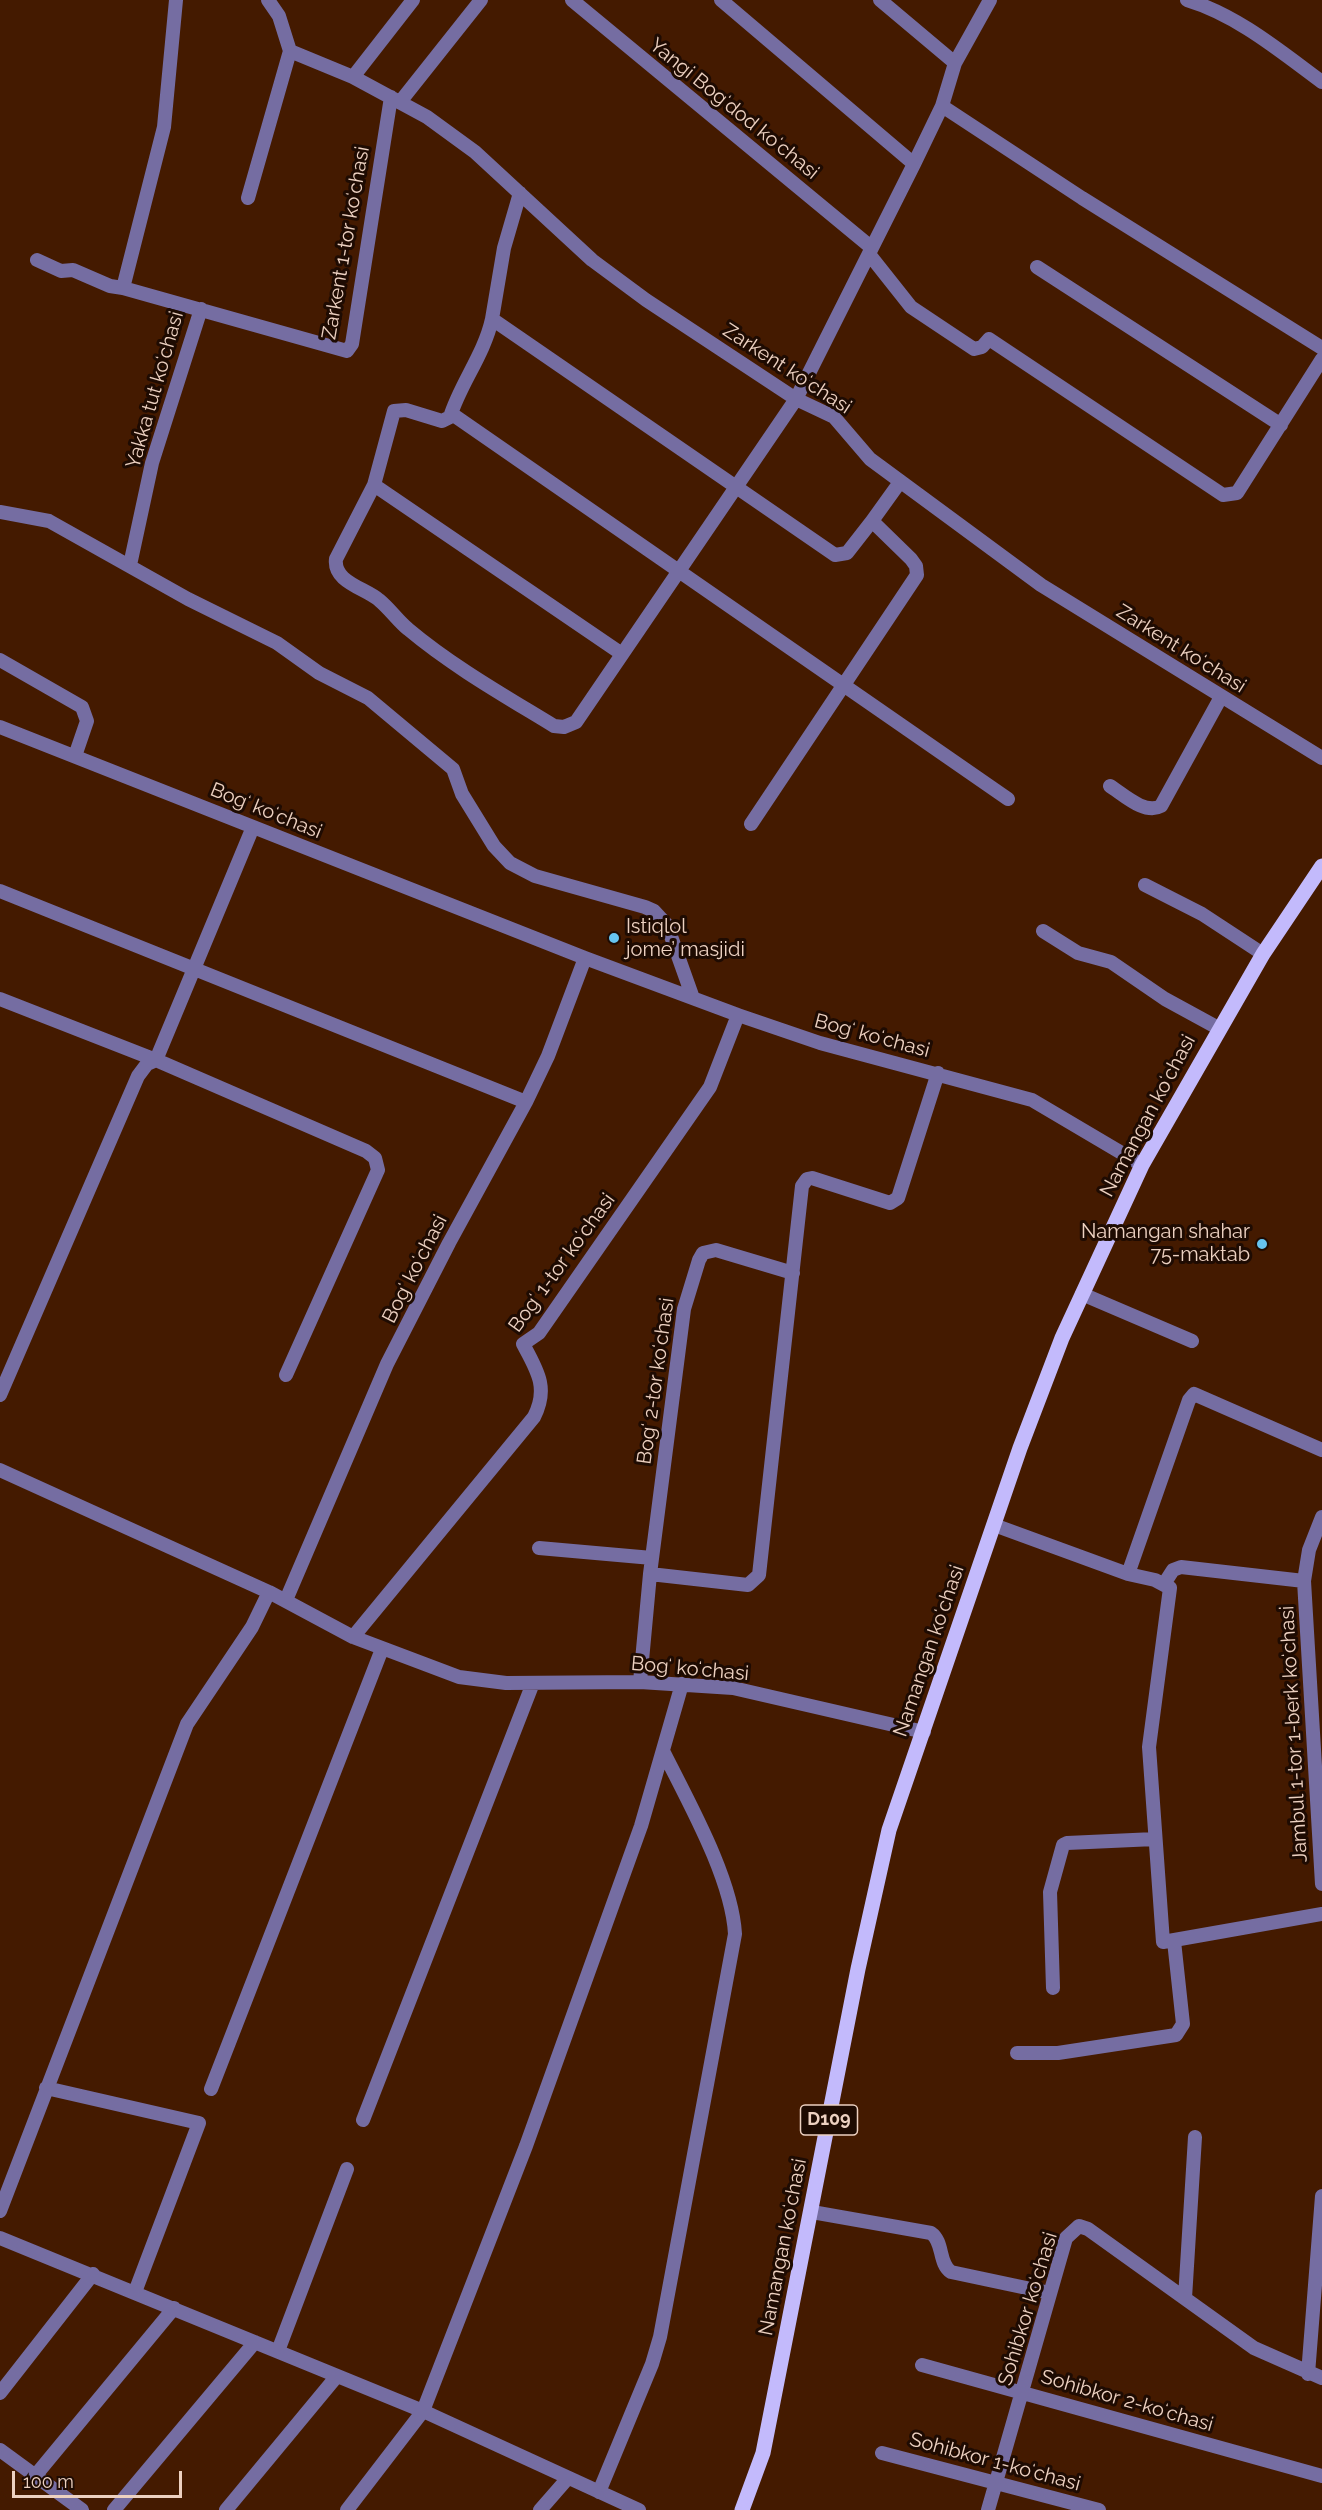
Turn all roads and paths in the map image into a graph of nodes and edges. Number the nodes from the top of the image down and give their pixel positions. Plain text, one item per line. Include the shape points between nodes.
1 (176, 0) edge
2 (413, 0) edge
3 (481, 0) edge
4 (572, 0) edge
5 (721, 0) edge
6 (880, 0) edge
7 (990, 0) edge
8 (1187, 0) edge
9 (275, 3) edge
10 (290, 51) junction
11 (955, 63) junction
12 (353, 77) junction
13 (1322, 82) edge
14 (395, 100) junction
15 (942, 106) junction
16 (914, 164) junction
17 (520, 193) junction
18 (248, 198) dead end
19 (871, 251) junction
20 (37, 260) dead end
21 (1037, 267) dead end
22 (123, 288) junction
23 (201, 309) junction
24 (492, 319) junction
25 (1322, 348) edge
26 (1322, 359) edge
27 (796, 399) junction
28 (452, 414) junction
29 (1281, 425) junction
30 (900, 482) junction
31 (374, 485) junction
32 (736, 486) junction
33 (0, 512) edge
34 (872, 521) junction
35 (130, 565) junction
36 (679, 570) junction
37 (622, 654) junction
38 (0, 660) edge
39 (845, 685) junction
40 (1221, 697) junction
41 (0, 727) edge
42 (75, 756) junction
43 (1322, 758) edge
44 (1110, 786) dead end
45 (1008, 799) dead end
46 (752, 824) dead end
47 (253, 827) junction
48 (1322, 866) edge
49 (1145, 885) dead end
50 (0, 891) edge
51 (1043, 932) dead end
52 (1263, 954) junction
53 (585, 958) junction
54 (194, 968) junction
55 (693, 998) junction
56 (0, 999) edge
57 (738, 1015) junction
58 (1220, 1029) junction
59 (156, 1060) junction
60 (938, 1073) junction
61 (526, 1102) junction
62 (1142, 1165) junction
63 (793, 1273) junction
64 (1082, 1294) junction
65 (1192, 1341) dead end
66 (286, 1375) dead end
67 (0, 1395) edge
68 (1322, 1450) edge
69 (0, 1470) edge
70 (1322, 1517) edge
71 (994, 1525) junction
72 (538, 1548) dead end
73 (1315, 1551) edge
74 (652, 1558) junction
75 (650, 1574) junction
76 (1128, 1574) junction
77 (1304, 1581) junction
78 (1164, 1584) junction
79 (269, 1592) junction
80 (286, 1600) junction
81 (352, 1637) junction
82 (382, 1649) junction
83 (640, 1682) junction
84 (533, 1683) junction
85 (682, 1684) junction
86 (924, 1732) junction
87 (664, 1753) junction
88 (1155, 1839) junction
89 (1322, 1884) edge
90 (1322, 1914) edge
91 (1174, 1941) junction
92 (1053, 1988) dead end
93 (1017, 2053) dead end
94 (46, 2088) junction
95 (211, 2089) dead end
96 (363, 2120) dead end
97 (1195, 2137) dead end
98 (347, 2169) dead end
99 (1322, 2196) edge
100 (0, 2211) edge
101 (812, 2212) junction
102 (0, 2238) edge
103 (93, 2274) junction
104 (135, 2292) junction
105 (1050, 2293) junction
106 (1185, 2298) junction
107 (174, 2308) junction
108 (255, 2342) junction
109 (278, 2351) junction
110 (922, 2366) dead end
111 (338, 2376) junction
112 (1315, 2376) edge
113 (1023, 2392) junction
114 (0, 2393) edge
115 (423, 2411) junction
116 (0, 2450) edge
117 (882, 2453) dead end
118 (34, 2476) junction
119 (1322, 2476) edge
120 (568, 2478) junction
121 (995, 2482) junction
122 (599, 2492) junction
123 (82, 2510) edge
124 (114, 2510) edge
125 (226, 2510) edge
126 (347, 2510) edge
127 (540, 2510) edge
128 (639, 2510) edge
129 (742, 2510) edge
130 (988, 2510) edge
131 (1099, 2510) edge

1 - 22 street via 164,127
2 - 12 street
3 - 14 street
4 - 19 street, Yangi Bogʻdod koʻchasi
5 - 16 street
6 - 11 street
7 - 11 street
8 - 13 street via 1266,40
9 - 10 street
10 - 12 street, Zarkent koʻchasi
10 - 18 street
11 - 15 street
12 - 14 street, Zarkent koʻchasi
14 - 17 street, Zarkent koʻchasi via 427,117 475,152
14 - 23 street, Zarkent 1-tor koʻchasi via 350,349 339,351
15 - 16 street
15 - 25 street
16 - 19 street
17 - 24 street via 504,248
17 - 27 street, Zarkent koʻchasi via 592,260
19 - 27 street
19 - 29 street, Yangi Bogʻdod koʻchasi via 911,307 974,349 989,339 1223,495 1238,493
20 - 22 street, Yakka tut koʻchasi via 61,271 75,270
21 - 29 street
22 - 23 street, Yakka tut koʻchasi
23 - 35 street, Yakka tut koʻchasi via 152,463
24 - 28 street via 484,348 453,402
24 - 32 street
26 - 29 street
27 - 30 street, Zarkent koʻchasi via 834,417 870,459
27 - 32 street
28 - 31 street via 442,421 406,410 394,411
28 - 36 street
30 - 34 street
30 - 40 street, Zarkent koʻchasi via 1041,585
31 - 37 street
31 - 37 street via 336,559 336,571 376,597 409,630 445,656 554,726 564,727 576,722
32 - 34 street via 835,555 847,553
32 - 36 street
33 - 35 street via 49,521
34 - 39 street via 911,559 917,575
35 - 55 street via 277,643 319,673 368,698 453,769 462,794 494,846 510,863 535,876 654,911 667,925
36 - 37 street
36 - 39 street
38 - 42 street via 82,707 87,721
39 - 45 street
39 - 46 street
40 - 43 street, Zarkent koʻchasi
40 - 44 street via 1161,806 1150,810
41 - 42 street, Bogʻ koʻchasi
42 - 47 street, Bogʻ koʻchasi
47 - 53 street, Bogʻ koʻchasi
47 - 54 street
48 - 52 main road, Namangan koʻchasi / D109
49 - 52 street via 1202,914
50 - 54 street
51 - 58 street via 1078,953 1111,962 1158,995
52 - 58 main road, Namangan koʻchasi / D109
53 - 55 street, Bogʻ koʻchasi
53 - 61 street, Bogʻ koʻchasi
54 - 59 street
54 - 61 street
55 - 57 street, Bogʻ koʻchasi
56 - 59 street
57 - 60 street, Bogʻ koʻchasi via 820,1043
57 - 81 street, Bogʻ 1-tor koʻchasi via 710,1087 539,1333 523,1344 542,1380 542,1396 534,1417
58 - 62 main road, Namangan koʻchasi / D109
59 - 66 street via 366,1151 378,1164
59 - 67 street via 138,1076
60 - 62 street, Bogʻ koʻchasi via 1032,1100
60 - 63 street via 894,1202 812,1178 804,1182
61 - 80 street, Bogʻ koʻchasi via 387,1364
62 - 64 main road, Namangan koʻchasi / D109
63 - 74 street, Bogʻ 2-tor koʻchasi via 716,1250 703,1253 699,1260 684,1309
63 - 75 street via 759,1575 748,1585
64 - 65 street
64 - 71 main road, Namangan koʻchasi / D109
68 - 76 street via 1194,1394
69 - 79 street, Bogʻ koʻchasi
70 - 73 street
71 - 76 street
71 - 86 main road, Namangan koʻchasi / D109
72 - 74 street
73 - 77 street, Jambul 1-tor 1-berk koʻchasi
74 - 75 street, Bogʻ 2-tor koʻchasi
75 - 83 street, Bogʻ 2-tor koʻchasi
76 - 78 street
77 - 78 street via 1181,1567 1173,1570
77 - 89 street, Jambul 1-tor 1-berk koʻchasi
78 - 88 street via 1170,1590 1149,1747
79 - 80 street, Bogʻ koʻchasi
79 - 94 street via 252,1627 186,1724
80 - 81 street, Bogʻ koʻchasi
81 - 82 street, Bogʻ koʻchasi
82 - 84 street, Bogʻ koʻchasi via 459,1677
82 - 95 street
83 - 84 street, Bogʻ koʻchasi
83 - 85 street, Bogʻ koʻchasi
84 - 96 street
85 - 86 street, Bogʻ koʻchasi via 733,1688
85 - 87 street
86 - 101 main road, Namangan koʻchasi / D109 via 889,1830
87 - 115 street via 642,1826 526,2146
87 - 122 street via 703,1830 728,1900 735,1934 660,2337
88 - 91 street via 1163,1941
88 - 92 street via 1063,1845 1050,1892
90 - 91 street
91 - 93 street via 1183,2024 1176,2035 1058,2053
94 - 100 street
94 - 104 street via 199,2123
97 - 106 street
98 - 109 street
99 - 112 street
101 - 105 street via 930,2233 937,2238 945,2267 951,2272
101 - 129 main road, Namangan koʻchasi / D109 via 763,2453
102 - 103 street
103 - 104 street
103 - 114 street
104 - 107 street
105 - 106 street, Sohibkor koʻchasi via 1066,2238 1079,2226
105 - 113 street, Sohibkor koʻchasi
106 - 112 street, Sohibkor koʻchasi via 1254,2348
107 - 108 street
107 - 118 street
108 - 109 street
108 - 124 street
109 - 111 street
110 - 113 street, Sohibkor 2-koʻchasi
111 - 115 street
111 - 125 street
113 - 119 street, Sohibkor 2-koʻchasi
113 - 121 street, Sohibkor koʻchasi
115 - 120 street
115 - 126 street
116 - 118 street
117 - 121 street, Sohibkor 1-koʻchasi
118 - 123 street
120 - 122 street
120 - 127 street
121 - 130 street, Sohibkor koʻchasi
121 - 131 street, Sohibkor 1-koʻchasi
122 - 128 street

